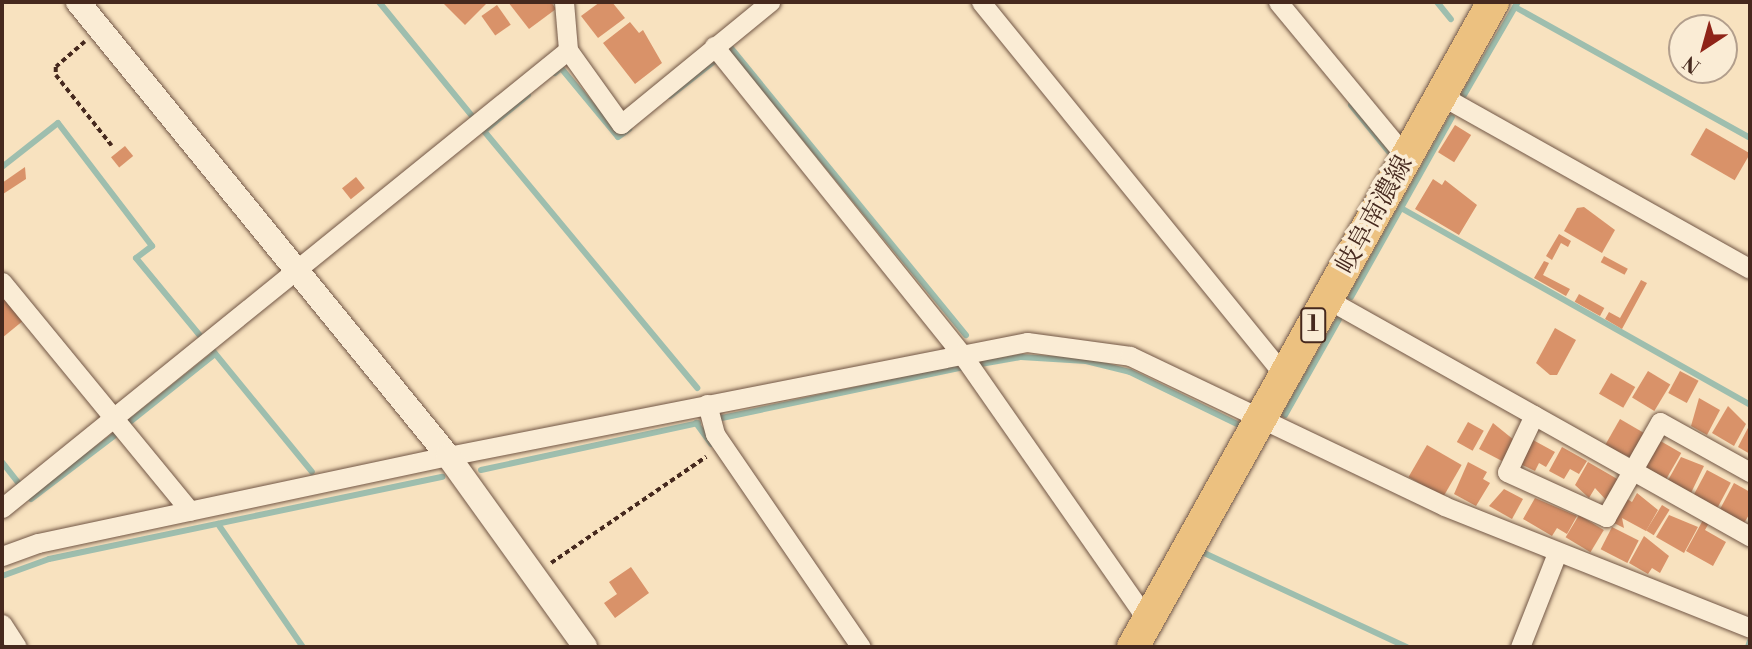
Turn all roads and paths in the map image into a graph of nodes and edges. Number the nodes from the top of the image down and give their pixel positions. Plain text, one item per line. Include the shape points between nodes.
1 (78, 2) edge
2 (564, 2) edge
3 (770, 2) edge
4 (981, 2) edge
5 (1278, 2) edge
6 (1493, 2) edge
7 (100, 29) junction
8 (714, 46) junction
9 (568, 50) junction
10 (1442, 96) junction
11 (112, 146) dead end
12 (1407, 158) junction
13 (1750, 269) edge
14 (299, 270) junction
15 (2, 282) edge
16 (1328, 299) junction
17 (961, 353) junction
18 (1284, 375) junction
19 (707, 404) junction
20 (1534, 415) junction
21 (1261, 417) junction
22 (114, 418) junction
23 (709, 455) dead end
24 (448, 456) junction
25 (1631, 469) junction
26 (1750, 472) edge
27 (2, 508) edge
28 (190, 511) junction
29 (1750, 536) edge
30 (1557, 552) junction
31 (2, 556) edge
32 (533, 576) junction
33 (1748, 621) edge
34 (2, 624) edge
35 (1140, 634) edge
36 (17, 647) edge
37 (584, 647) edge
38 (861, 647) edge
39 (1520, 647) edge

1 - 7 street
2 - 9 street
3 - 8 street
4 - 18 street
5 - 12 street
6 - 10 main road, 岐阜南濃線 / 1
7 - 11 path via 60,62 56,75
7 - 14 street
8 - 9 street via 621,124
8 - 17 street
9 - 14 street
10 - 12 main road, 岐阜南濃線 / 1
10 - 13 street
12 - 16 main road, 岐阜南濃線 / 1
14 - 22 street
14 - 24 street
15 - 22 street
16 - 18 main road, 岐阜南濃線 / 1
16 - 20 street
17 - 19 street
17 - 21 street via 1027,342 1118,353
17 - 35 street
18 - 21 main road, 岐阜南濃線 / 1
19 - 24 street
19 - 38 street via 715,434
20 - 25 street
20 - 25 street via 1507,472 1606,517
21 - 30 street via 1444,506
21 - 35 main road, 岐阜南濃線 / 1
22 - 27 street
22 - 28 street
23 - 32 path
24 - 28 street
24 - 32 street
25 - 26 street via 1660,422
25 - 29 street
28 - 31 street via 38,543
30 - 33 street
30 - 39 street
32 - 37 street
34 - 36 street

